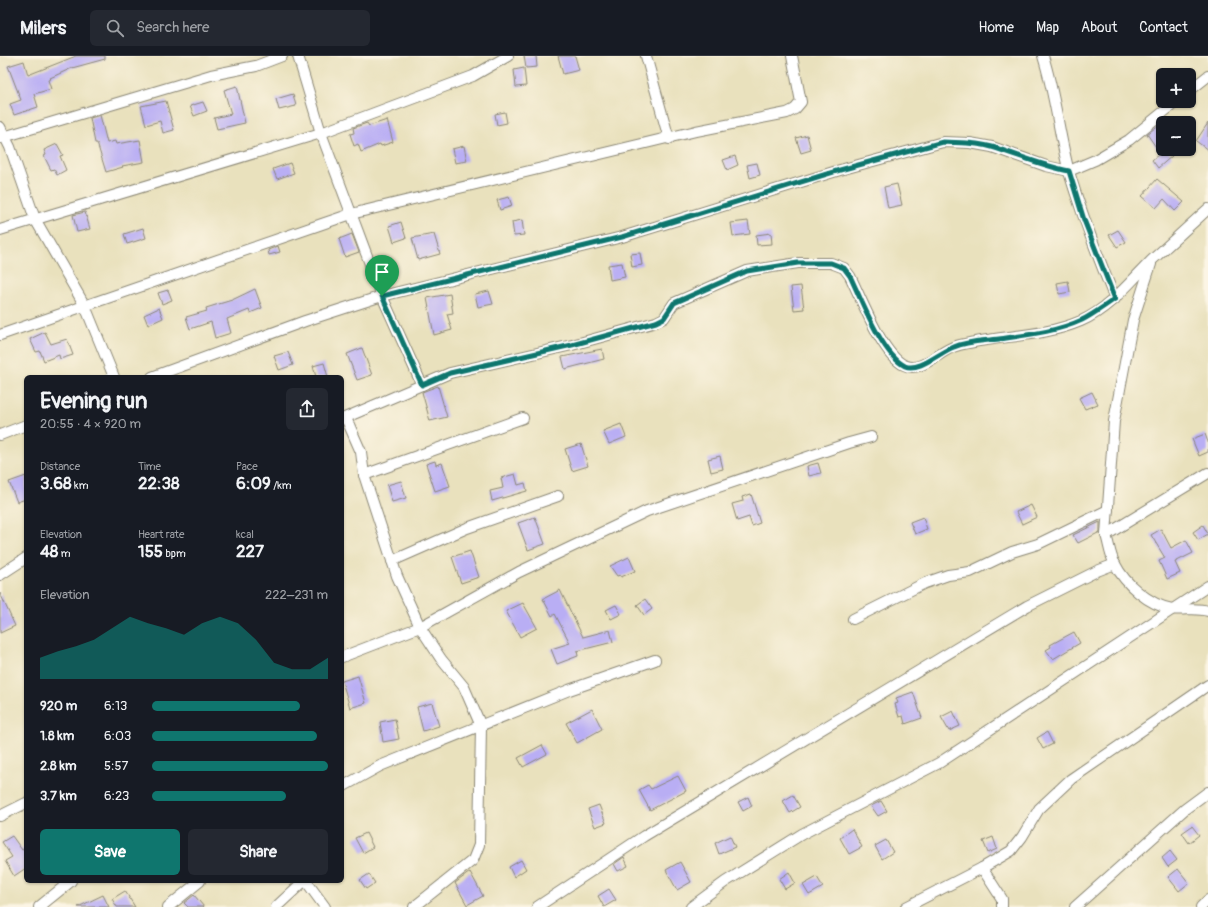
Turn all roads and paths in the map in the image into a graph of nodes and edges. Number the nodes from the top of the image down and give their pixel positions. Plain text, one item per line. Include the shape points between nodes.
1 (282, 56) edge
2 (298, 56) edge
3 (508, 56) edge
4 (646, 56) edge
5 (792, 56) edge
6 (1043, 56) edge
7 (1208, 76) edge
8 (1196, 85) edge
9 (1168, 108) edge
10 (0, 127) edge
11 (321, 133) junction
12 (2, 138) edge
13 (669, 139) junction
14 (1069, 171) junction
15 (1208, 209) edge
16 (351, 214) junction
17 (35, 219) junction
18 (0, 230) edge
19 (1152, 261) junction
20 (382, 296) junction
21 (1115, 299) junction
22 (84, 306) junction
23 (0, 335) edge
24 (113, 375) edge
25 (157, 375) edge
26 (422, 385) junction
27 (344, 418) edge
28 (523, 418) dead end
29 (24, 426) edge
30 (0, 435) edge
31 (871, 437) dead end
32 (1208, 473) edge
33 (364, 475) junction
34 (558, 496) dead end
35 (1108, 510) junction
36 (1106, 535) junction
37 (24, 559) edge
38 (392, 561) junction
39 (1115, 564) junction
40 (0, 575) edge
41 (1208, 586) edge
42 (1172, 609) junction
43 (1208, 611) edge
44 (853, 620) dead end
45 (420, 627) junction
46 (344, 656) edge
47 (655, 660) dead end
48 (1208, 684) edge
49 (481, 726) junction
50 (344, 785) edge
51 (1208, 792) edge
52 (24, 804) edge
53 (0, 816) edge
54 (982, 868) junction
55 (69, 883) edge
56 (198, 883) edge
57 (303, 883) edge
58 (307, 883) edge
59 (1208, 900) edge
60 (39, 907) edge
61 (168, 907) edge
62 (276, 907) edge
63 (325, 907) edge
64 (414, 907) edge
65 (537, 907) edge
66 (691, 907) edge
67 (906, 907) edge
68 (1002, 907) edge
69 (1075, 907) edge
70 (1201, 907) edge

1 - 12 street via 256,66 211,75
2 - 11 street
3 - 11 street via 473,76
4 - 13 street
5 - 13 street via 801,102 795,109 787,113
6 - 14 street via 1051,82
7 - 8 street
9 - 14 street via 1129,140 1095,160
10 - 12 street
11 - 16 street
11 - 17 street
12 - 17 street via 10,147
13 - 16 street
14 - 20 street via 1046,166 992,147 943,142 840,170 622,237
14 - 21 street via 1084,220
15 - 19 street
16 - 20 street
16 - 22 street
17 - 18 street
17 - 22 street
19 - 21 street
19 - 35 street via 1133,320 1114,421
20 - 25 street
20 - 26 street
21 - 26 street via 1080,321 1048,331 955,346 920,367 906,367 895,360 885,347 844,268 831,263 798,263 747,271 674,303 664,318 656,322 572,345 450,373
22 - 23 street
22 - 24 street
26 - 27 street
27 - 33 street via 361,452
28 - 33 street
29 - 30 street
31 - 45 street via 849,442 647,511 519,572
32 - 36 street
33 - 38 street
34 - 38 street via 467,528
35 - 36 street
35 - 44 street via 1038,544 1012,552 970,572 948,575 925,583
36 - 39 street
37 - 40 street
38 - 45 street
39 - 42 street via 1129,584 1140,594
39 - 65 street via 1020,610 644,836
41 - 42 street
42 - 43 street via 1198,608
42 - 66 street via 939,763 802,834 725,882
45 - 46 street
45 - 49 street via 464,687
47 - 49 street via 569,690
48 - 54 street via 1071,779 1039,809 1011,851
49 - 50 street via 380,766
49 - 64 street via 477,852 473,860
51 - 69 street via 1185,809
52 - 53 street
54 - 67 street
54 - 68 street via 1002,898
55 - 60 street
56 - 61 street
57 - 62 street
58 - 63 street
59 - 70 street

